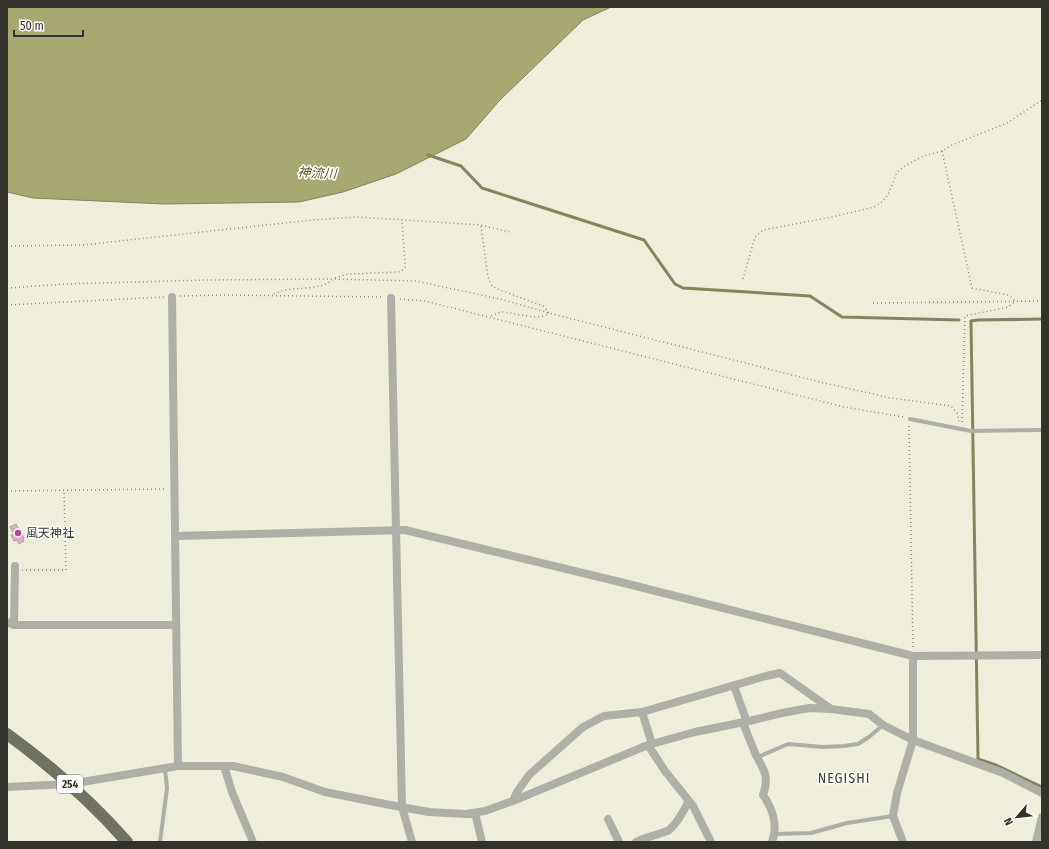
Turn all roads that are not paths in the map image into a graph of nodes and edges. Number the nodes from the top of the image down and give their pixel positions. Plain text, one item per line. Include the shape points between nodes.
1 (172, 297) road end
2 (391, 298) road end
3 (910, 418) road end
4 (1042, 430) edge
5 (396, 530) junction
6 (175, 536) junction
7 (13, 568) edge
8 (10, 623) edge
9 (176, 625) junction
10 (1042, 655) edge
11 (913, 656) junction
12 (734, 686) junction
13 (831, 709) junction
14 (642, 712) junction
15 (745, 722) junction
16 (884, 725) junction
17 (7, 734) edge
18 (912, 740) junction
19 (650, 744) junction
20 (758, 757) junction
21 (178, 766) junction
22 (224, 766) junction
23 (166, 769) junction
24 (70, 784) junction
25 (7, 787) edge
26 (1042, 793) edge
27 (513, 801) junction
28 (689, 801) junction
29 (402, 807) junction
30 (475, 813) junction
31 (893, 816) junction
32 (1042, 817) edge
33 (608, 819) dead end
34 (775, 834) junction
35 (126, 842) edge
36 (160, 842) edge
37 (252, 842) edge
38 (412, 842) edge
39 (482, 842) edge
40 (619, 842) edge
41 (636, 842) edge
42 (711, 842) edge
43 (772, 842) edge
44 (903, 842) edge
45 (1036, 842) edge

1 - 6 street
2 - 5 street
3 - 4 lane via 971,431
5 - 6 street
5 - 11 street via 419,533
5 - 29 street
6 - 9 street
7 - 8 street
8 - 9 street
9 - 21 street
10 - 11 street
11 - 18 street
12 - 13 street via 780,673
12 - 14 street
12 - 15 street
13 - 15 street via 809,708 782,712
13 - 16 street via 869,714
14 - 19 street
14 - 27 street via 604,716 583,727 529,775
15 - 19 street
15 - 20 street
16 - 18 street
16 - 20 lane via 858,744 823,747 788,744
17 - 24 highway, 254
18 - 26 street via 1003,773
18 - 31 street
19 - 27 street
19 - 28 street via 665,771
20 - 34 street via 766,777 763,795 773,813
21 - 22 street
21 - 23 street
22 - 29 street via 283,778 325,792
22 - 37 street
23 - 24 street
23 - 36 lane via 167,788
24 - 25 street
24 - 35 highway, 254 via 105,817
27 - 30 street
28 - 41 street via 677,821 668,830
28 - 42 street via 694,806
29 - 30 street via 429,812
29 - 38 street
30 - 39 street
31 - 34 lane via 848,823 811,833
31 - 44 street
32 - 45 street
33 - 40 street
34 - 43 street

